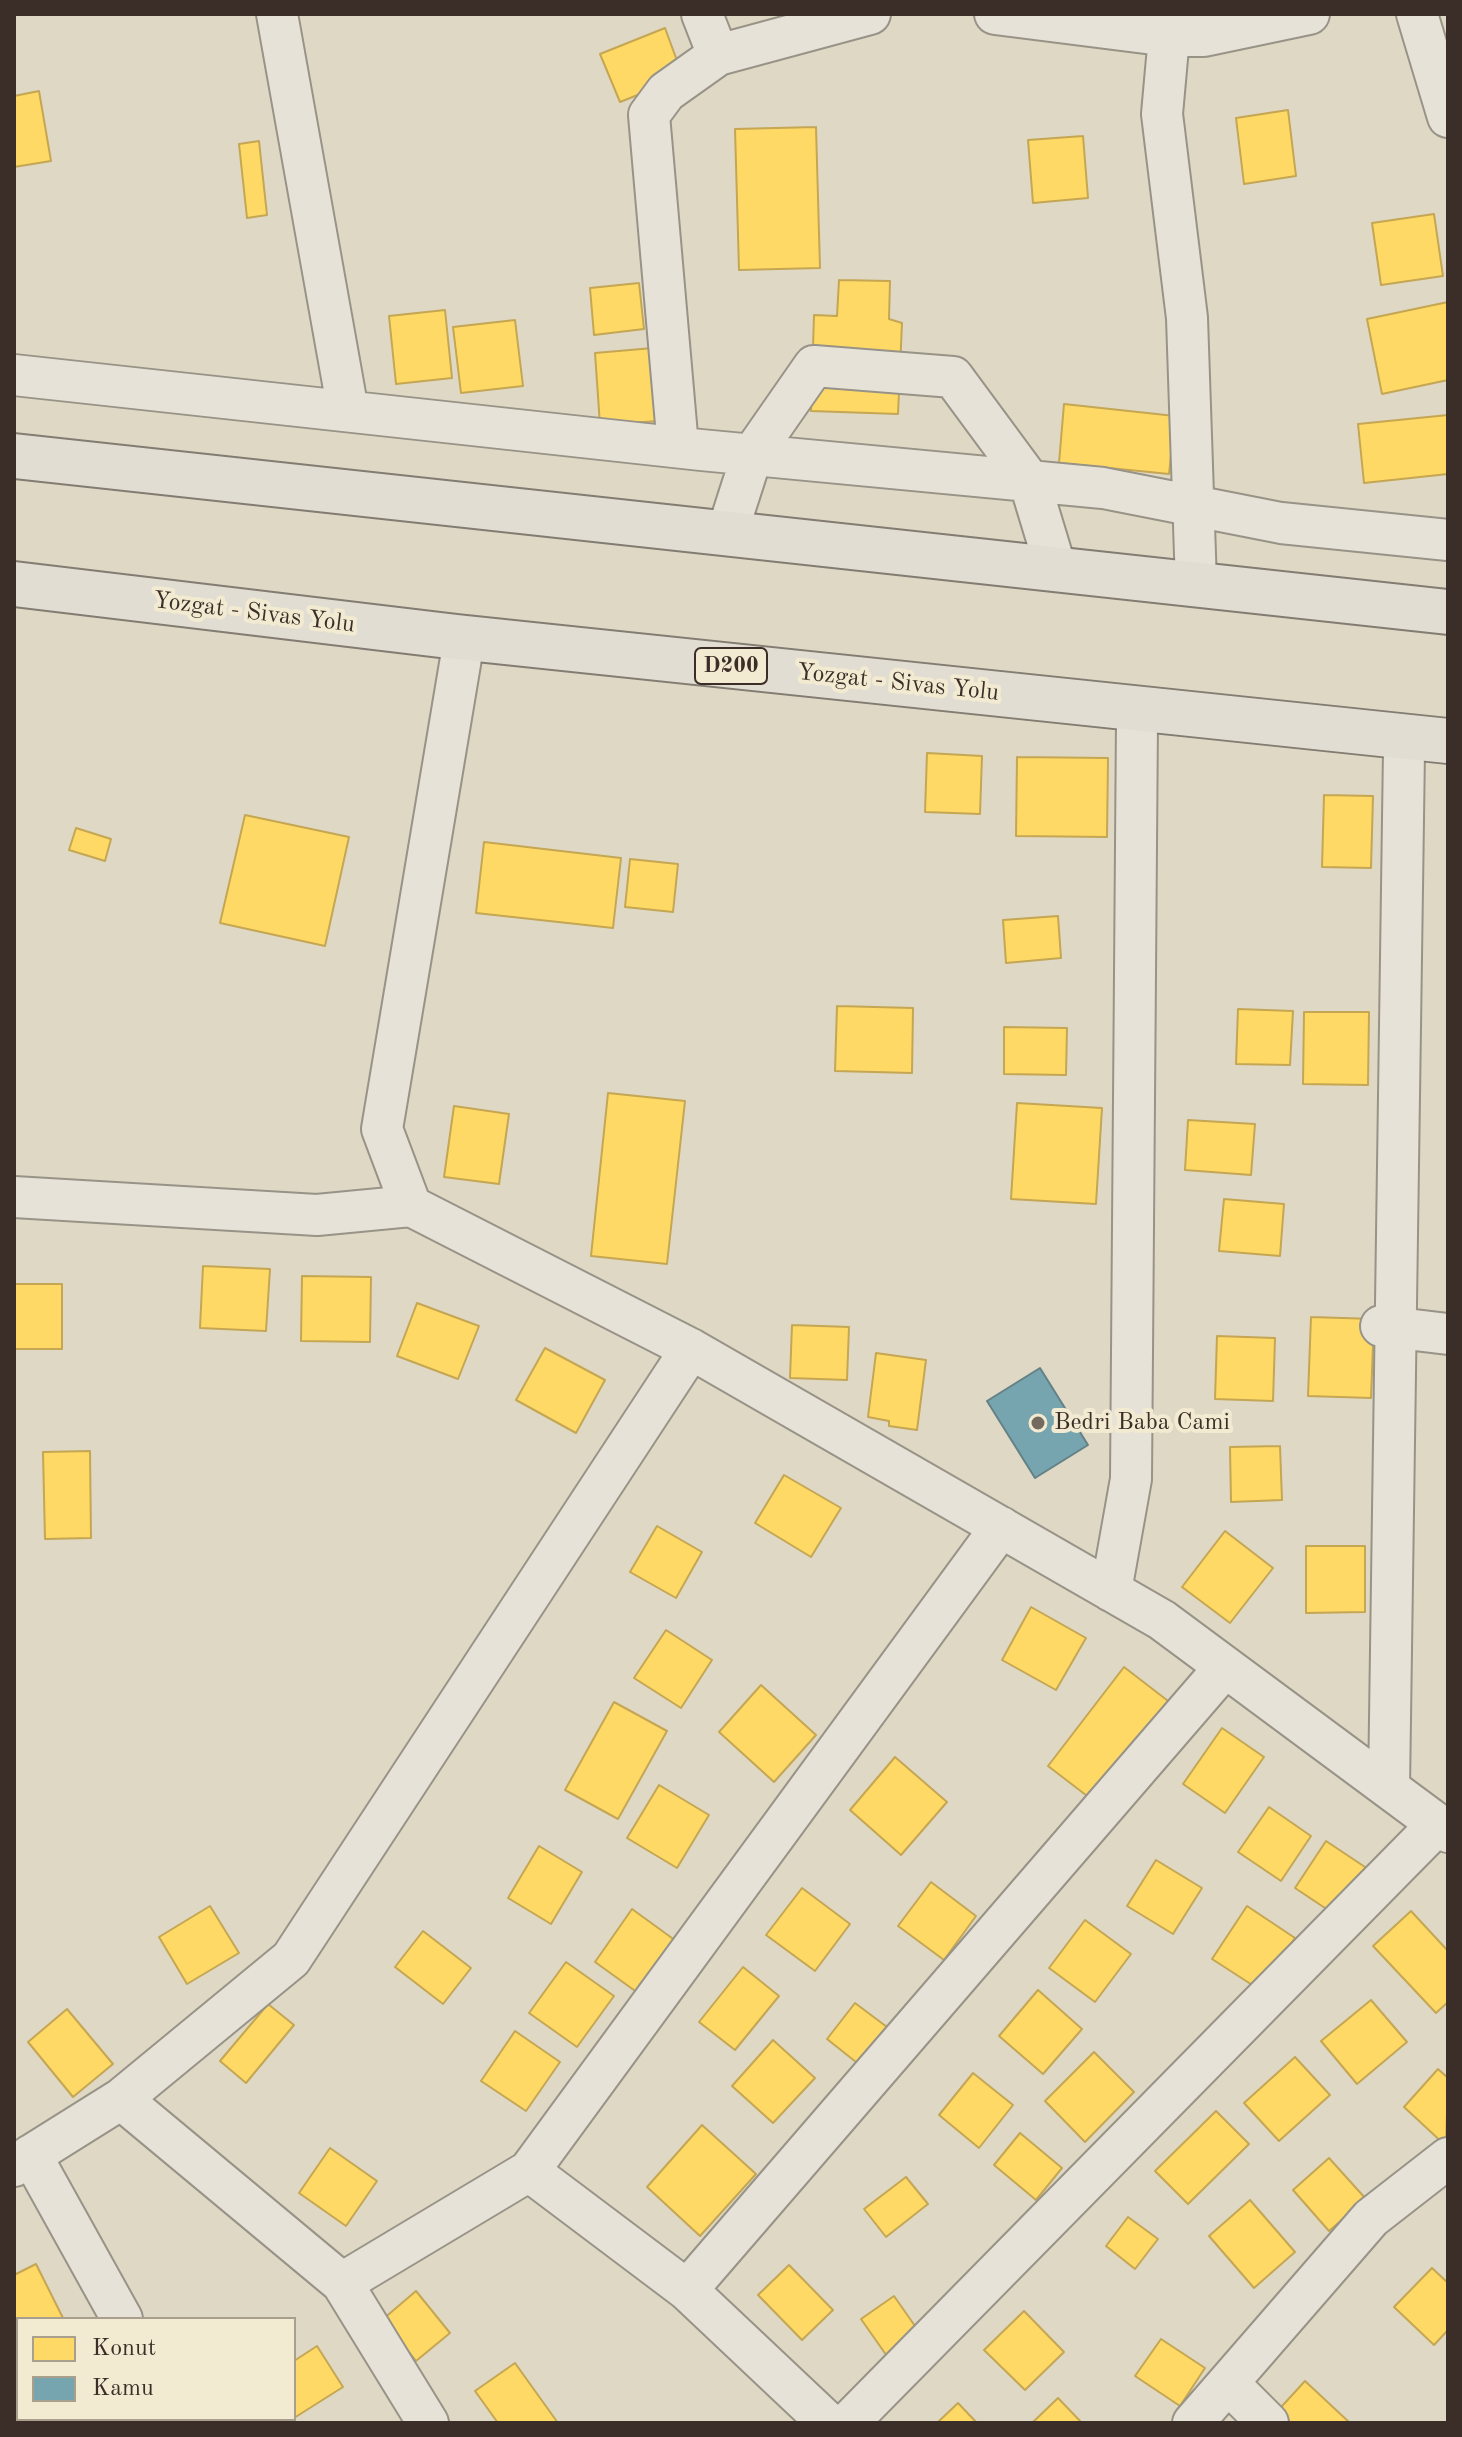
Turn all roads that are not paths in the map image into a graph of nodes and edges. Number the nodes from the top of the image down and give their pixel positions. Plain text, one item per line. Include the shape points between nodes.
1 (277, 14) edge
2 (702, 14) edge
3 (870, 14) edge
4 (995, 14) edge
5 (1309, 14) edge
6 (1417, 14) edge
7 (1170, 25) edge
8 (718, 55) junction
9 (1448, 117) edge
10 (14, 375) edge
11 (348, 411) junction
12 (678, 447) junction
13 (752, 455) junction
14 (14, 456) edge
15 (1029, 480) junction
16 (1194, 506) junction
17 (727, 533) junction
18 (1448, 540) edge
19 (1056, 569) junction
20 (14, 584) edge
21 (1196, 584) junction
22 (14, 598) edge
23 (1448, 612) edge
24 (463, 646) junction
25 (1137, 720) junction
26 (1448, 741) edge
27 (1404, 750) junction
28 (1448, 755) edge
29 (14, 1197) edge
30 (411, 1206) junction
31 (1388, 1328) junction
32 (1448, 1334) edge
33 (691, 1349) junction
34 (1001, 1527) junction
35 (1111, 1591) junction
36 (1225, 1667) junction
37 (1389, 1788) junction
38 (1443, 1828) edge
39 (121, 2099) junction
40 (23, 2160) edge
41 (529, 2171) junction
42 (1439, 2180) edge
43 (342, 2283) junction
44 (687, 2290) junction
45 (121, 2317) edge
46 (1228, 2383) junction
47 (428, 2423) edge
48 (828, 2423) edge
49 (848, 2423) edge
50 (1193, 2423) edge
51 (1268, 2423) edge

1 - 11 street
2 - 8 street
3 - 8 street
4 - 7 street
5 - 7 street via 1204,36
6 - 9 street
7 - 16 street via 1162,114 1187,318
8 - 12 street via 666,92 649,115
10 - 11 street
11 - 12 street
12 - 13 street
13 - 15 street
13 - 15 street via 814,366 953,377
13 - 17 street
14 - 17 highway
15 - 16 street
15 - 19 street
16 - 18 street via 1281,523
16 - 21 street
17 - 19 highway
19 - 21 highway
20 - 26 highway, Yozgat - Sivas Yolu / D200 via 457,637
21 - 23 highway
22 - 24 street
24 - 25 street
24 - 30 street via 382,1129
25 - 27 street
25 - 35 street via 1131,1479
27 - 28 street
27 - 31 street
29 - 30 street via 317,1215
30 - 33 street
31 - 32 street
31 - 37 street
33 - 34 street
33 - 39 street via 291,1959
34 - 35 street
34 - 41 street
35 - 36 street via 1162,1620
36 - 37 street
36 - 44 street
37 - 38 street
38 - 49 street
39 - 40 street
39 - 43 street
40 - 45 street
41 - 43 street
41 - 44 street
42 - 46 street via 1371,2218
43 - 47 street
44 - 48 street
46 - 50 street
46 - 51 street

